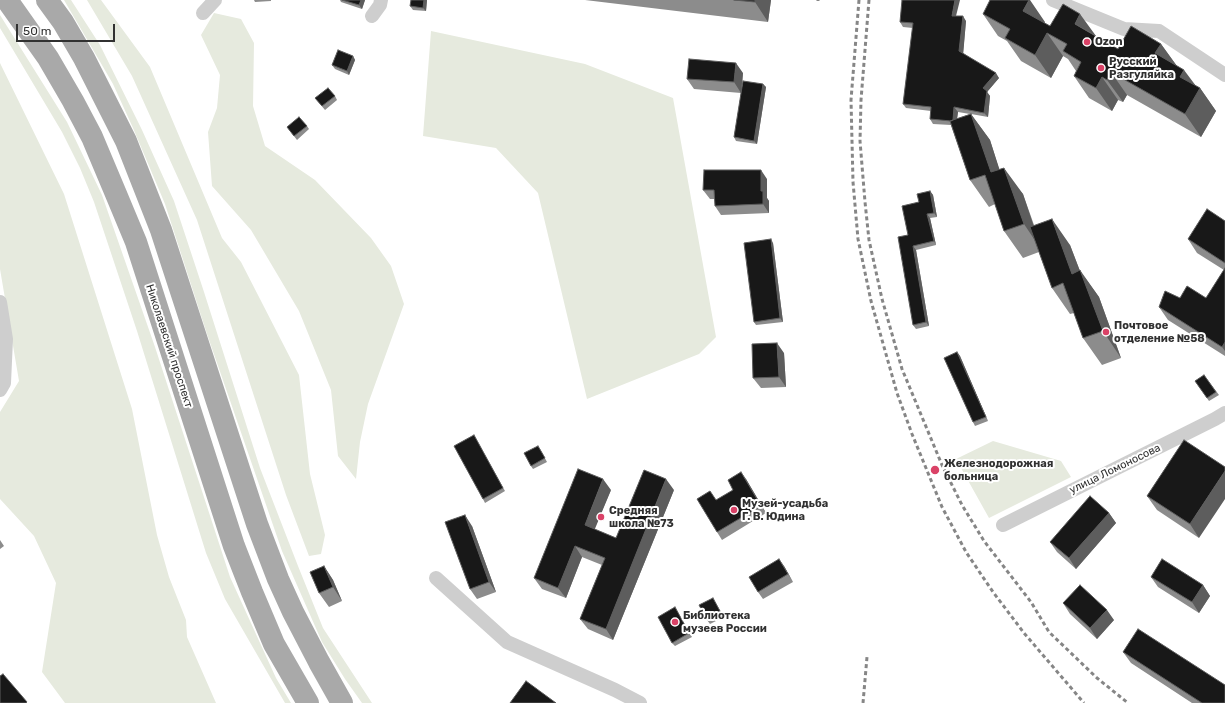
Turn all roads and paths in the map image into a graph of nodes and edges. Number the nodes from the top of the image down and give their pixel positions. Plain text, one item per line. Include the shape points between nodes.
1 (47, 0) edge
2 (216, 0) edge
3 (380, 0) edge
4 (1053, 0) edge
5 (8, 4) edge
6 (203, 13) dead end
7 (372, 16) dead end
8 (1225, 74) edge
9 (0, 302) edge
10 (0, 390) edge
11 (1225, 413) edge
12 (1003, 525) dead end
13 (436, 578) dead end
14 (308, 703) edge
15 (342, 703) edge
16 (640, 703) edge

1 - 15 main road via 84,58 126,141 161,230 257,524 278,580 296,619
2 - 6 street
3 - 7 street via 380,5
4 - 8 street via 1124,29 1159,31
5 - 14 main road, Николаевский проспект via 48,58 92,137 136,242 234,546 274,644
9 - 10 street via 6,339 4,383
11 - 12 street, улица Ломоносова
13 - 16 street via 507,642

